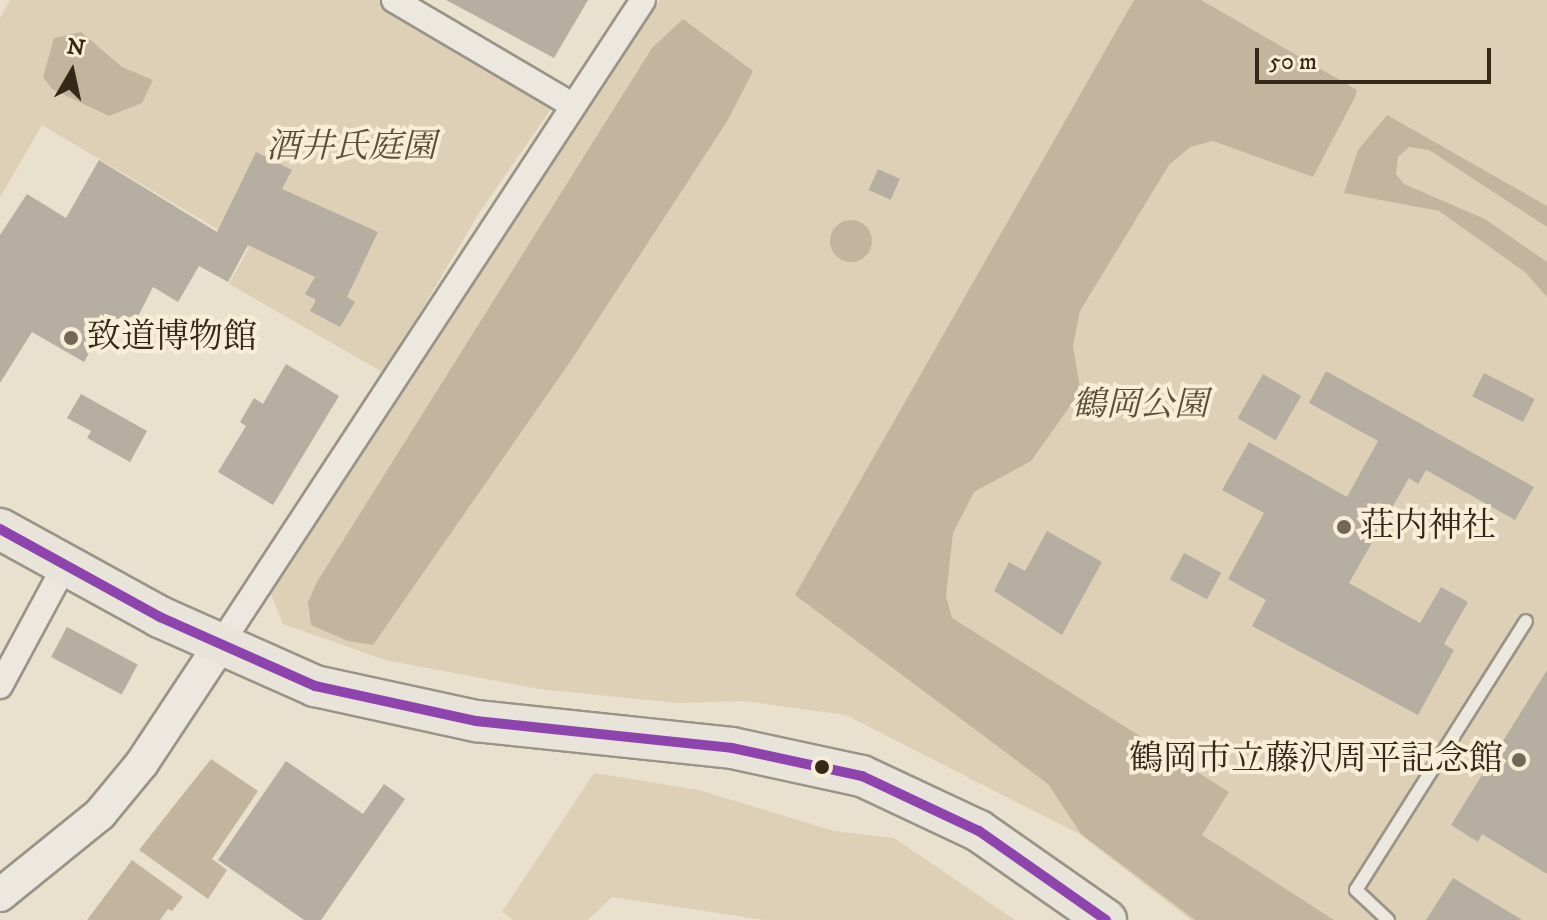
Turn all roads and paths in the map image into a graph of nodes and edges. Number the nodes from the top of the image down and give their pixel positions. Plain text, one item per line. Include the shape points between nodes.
1 (394, 0) edge
2 (643, 0) edge
3 (572, 105) junction
4 (0, 529) edge
5 (64, 567) junction
6 (1526, 621) dead end
7 (220, 645) junction
8 (0, 686) edge
9 (0, 895) edge
10 (1106, 920) edge
11 (1388, 920) edge

1 - 3 street
2 - 3 street
3 - 7 street
4 - 5 main road
5 - 7 main road
5 - 8 street
6 - 11 lane via 1356,890
7 - 9 street via 142,763 100,814
7 - 10 main road via 315,686 422,712 732,748 862,776 979,831

